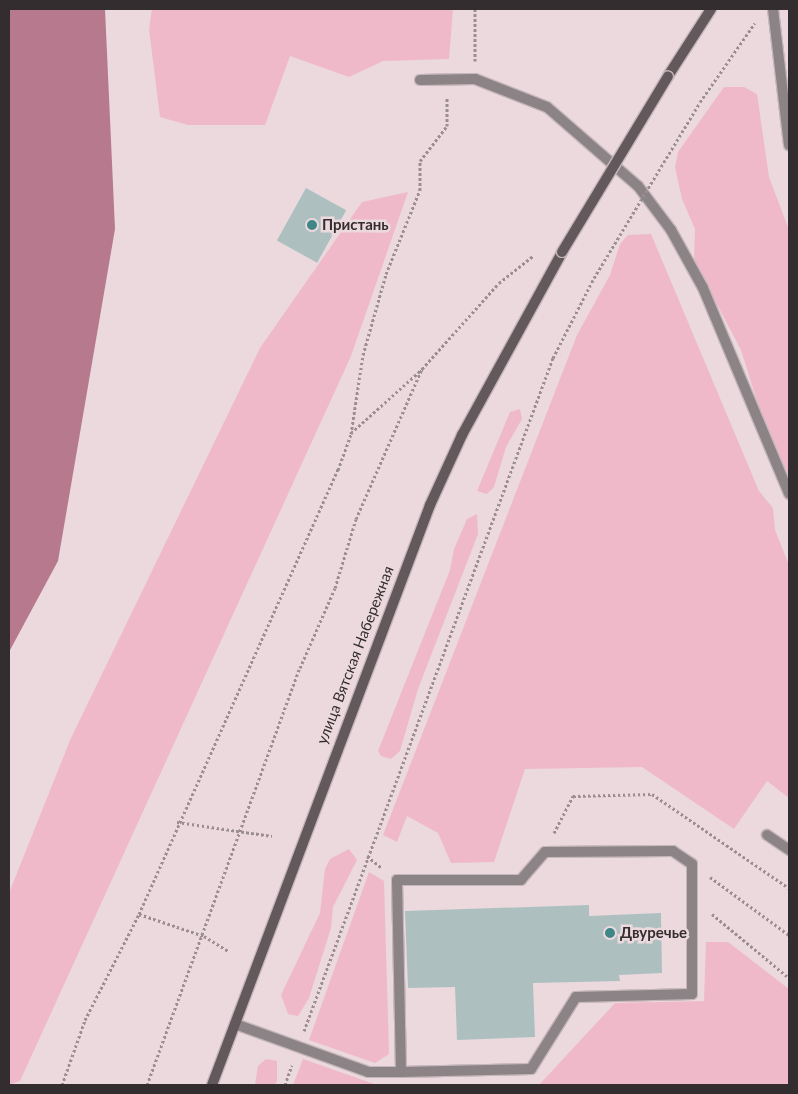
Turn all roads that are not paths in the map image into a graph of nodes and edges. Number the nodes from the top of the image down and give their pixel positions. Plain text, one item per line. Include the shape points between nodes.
1 (711, 9) edge
2 (773, 9) edge
3 (420, 80) dead end
4 (789, 145) edge
5 (789, 494) edge
6 (767, 835) dead end
7 (789, 850) edge
8 (235, 1024) junction
9 (401, 1072) junction
10 (212, 1085) edge

1 - 8 street, улица Вятская Набережная, bridge via 562,252 462,436 430,505
2 - 4 street
3 - 5 street via 475,79 547,107 598,147 655,207 703,288
6 - 7 street
8 - 9 street via 368,1072
8 - 10 street, улица Вятская Набережная
9 - 9 street via 397,880 521,880 545,852 673,851 692,864 692,994 576,997 530,1069

